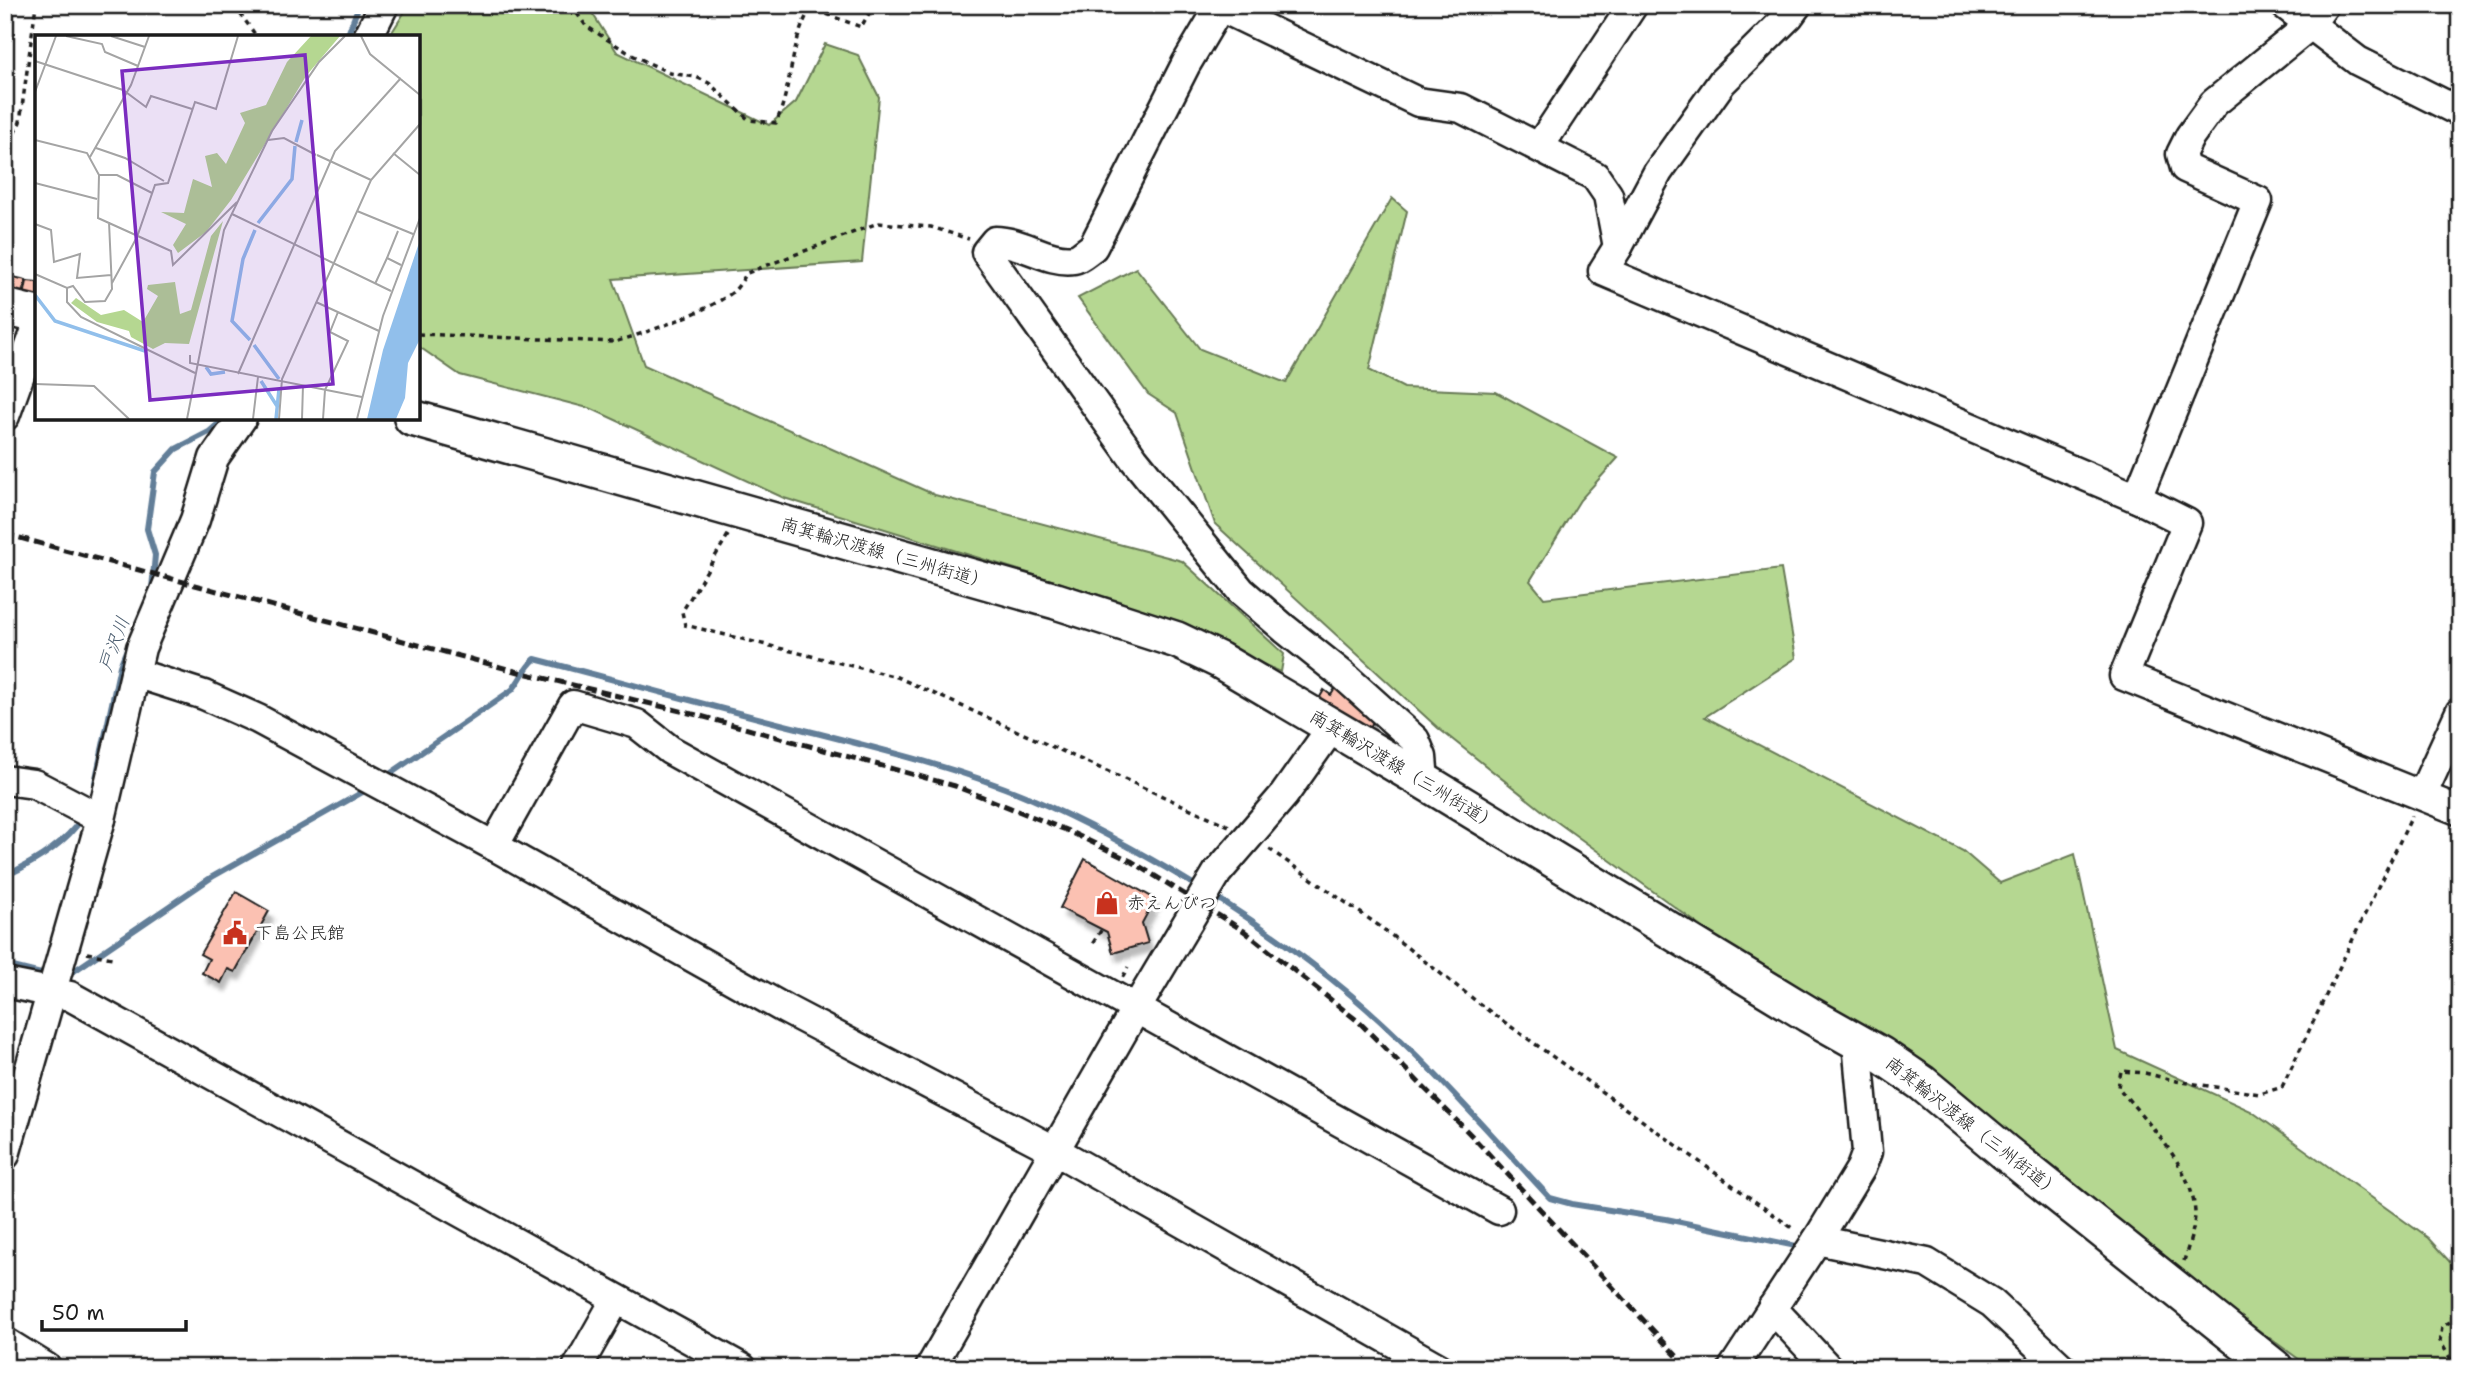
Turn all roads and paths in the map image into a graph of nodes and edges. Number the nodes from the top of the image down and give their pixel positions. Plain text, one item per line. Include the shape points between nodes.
1 (36, 5) edge
2 (234, 5) edge
3 (384, 5) edge
4 (571, 5) edge
5 (874, 5) edge
6 (1633, 5) edge
7 (1797, 5) edge
8 (2285, 5) edge
9 (1219, 6) edge
10 (2317, 15) edge
11 (256, 35) edge
12 (369, 35) edge
13 (2460, 112) edge
14 (5, 137) edge
15 (1539, 147) junction
16 (991, 246) junction
17 (1618, 247) junction
18 (5, 307) edge
19 (35, 314) edge
20 (35, 333) edge
21 (420, 334) edge
22 (5, 416) edge
23 (241, 420) edge
24 (419, 420) edge
25 (2137, 498) junction
26 (135, 673) junction
27 (2460, 712) edge
28 (1332, 727) junction
29 (1419, 778) junction
30 (5, 780) edge
31 (2422, 795) junction
32 (2460, 811) edge
33 (91, 814) junction
34 (494, 846) junction
35 (1102, 929) dead end
36 (1093, 943) dead end
37 (94, 955) dead end
38 (112, 958) dead end
39 (5, 983) edge
40 (52, 992) junction
41 (1137, 1007) junction
42 (1857, 1042) junction
43 (6, 1150) edge
44 (1056, 1151) junction
45 (1499, 1210) dead end
46 (1817, 1240) junction
47 (2177, 1288) junction
48 (616, 1299) junction
49 (1772, 1308) junction
50 (2460, 1322) edge
51 (5, 1342) edge
52 (47, 1368) edge
53 (578, 1368) edge
54 (742, 1368) edge
55 (930, 1368) edge
56 (1439, 1368) edge
57 (1733, 1368) edge
58 (1828, 1368) edge
59 (2062, 1368) edge
60 (2275, 1368) edge
61 (2456, 1368) edge

1 - 14 path via 20,122 15,132
2 - 11 path
3 - 12 street
4 - 5 path via 586,26 632,55 670,73 696,76 709,83 749,120 776,123 800,26 809,11 861,27
6 - 15 street
7 - 17 street via 1722,82 1658,172
8 - 10 street
9 - 15 street via 1418,102 1461,108
9 - 16 street via 1093,247 1075,259 1051,257 1011,241 995,241
10 - 13 street via 2358,61
10 - 25 street via 2214,103 2181,155 2185,168 2259,201
15 - 17 street via 1595,176 1608,195
16 - 21 path via 931,227 878,222 747,274 715,303 614,342
16 - 29 street via 986,252 1134,459 1241,591 1415,740 1422,757
17 - 25 street via 1603,271
18 - 19 main road
20 - 22 street
23 - 26 street via 214,458 195,520 141,648
24 - 28 main road, 南箕輪沢渡線（三州街道） via 1178,640
25 - 31 street via 2187,523 2124,676
26 - 33 street
26 - 34 street via 204,695 258,719
27 - 31 street
28 - 29 main road, 南箕輪沢渡線（三州街道）
28 - 41 street via 1284,795 1217,873
29 - 42 main road, 南箕輪沢渡線（三州街道）
30 - 33 street via 34,784
31 - 32 street
31 - 47 path via 2282,1087 2260,1094 2121,1071 2118,1087 2183,1168 2192,1189 2195,1216
33 - 40 street
34 - 41 street via 573,705 637,724 670,750
34 - 44 street via 785,1009
35 - 36 path
37 - 38 path
39 - 40 street
40 - 43 street
40 - 48 street via 71,996
41 - 44 street
41 - 45 street
42 - 46 street via 1867,1152
42 - 47 main road, 南箕輪沢渡線（三州街道） via 1923,1083
44 - 55 street
44 - 56 street
46 - 49 street
46 - 59 street via 1927,1263 1992,1303
47 - 60 main road, 南箕輪沢渡線（三州街道）
48 - 53 street
48 - 54 street
49 - 57 street
49 - 58 street
50 - 61 path via 2453,1320 2442,1327 2440,1341
51 - 52 street

